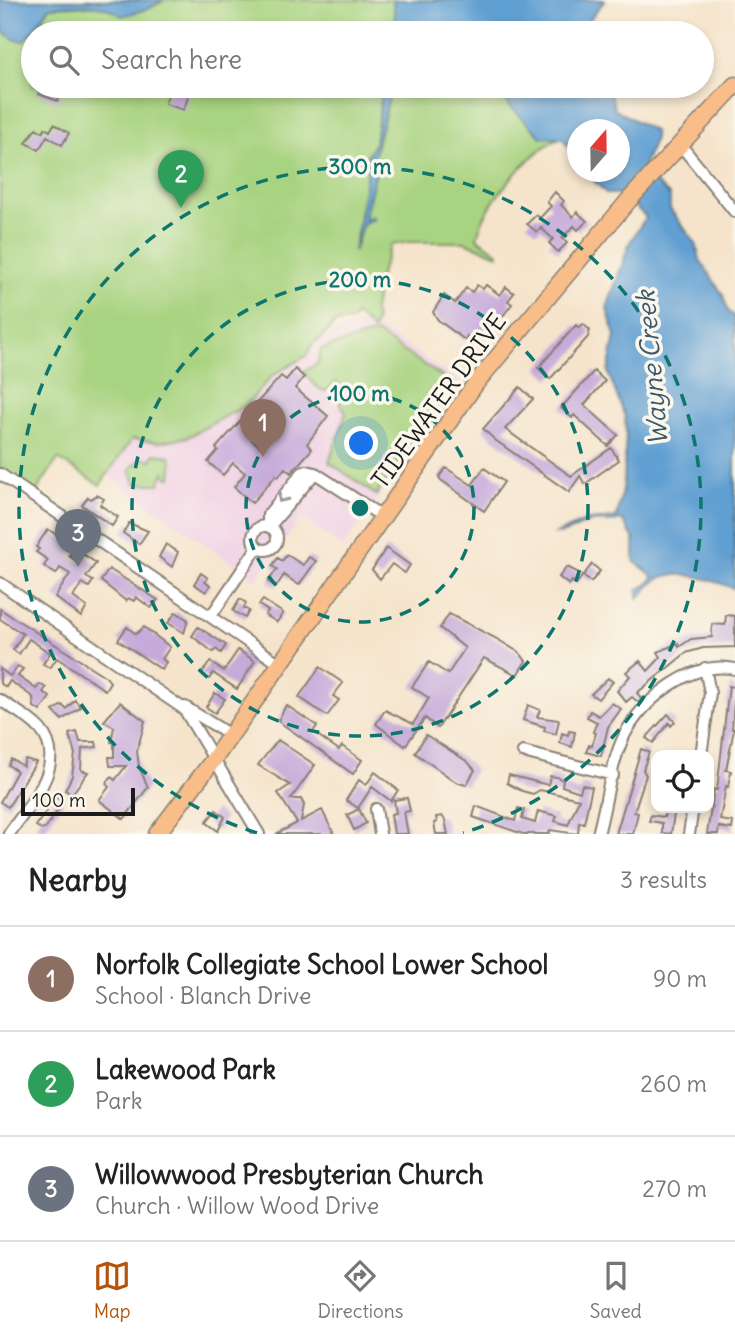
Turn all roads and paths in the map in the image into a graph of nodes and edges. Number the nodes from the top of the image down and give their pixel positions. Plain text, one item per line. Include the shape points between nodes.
1 (735, 85) edge
2 (679, 143) junction
3 (735, 212) edge
4 (0, 474) edge
5 (383, 517) junction
6 (269, 527) junction
7 (257, 548) junction
8 (0, 583) edge
9 (211, 616) junction
10 (280, 663) junction
11 (705, 668) junction
12 (735, 669) edge
13 (0, 700) edge
14 (174, 700) junction
15 (230, 735) junction
16 (702, 750) edge
17 (523, 752) dead end
18 (214, 759) junction
19 (613, 775) junction
20 (376, 809) dead end
21 (692, 813) edge
22 (9, 834) edge
23 (157, 834) edge
24 (259, 834) edge
25 (380, 834) edge
26 (598, 834) edge
27 (689, 834) edge

1 - 2 highway, TIDEWATER DRIVE
2 - 3 street
2 - 5 highway, TIDEWATER DRIVE via 476,383
4 - 9 street
5 - 6 street via 315,474
5 - 10 highway, TIDEWATER DRIVE
6 - 7 street via 259,527 253,533
6 - 7 street via 276,533 275,545 265,551
7 - 9 street
8 - 14 street
9 - 10 street
10 - 15 highway, TIDEWATER DRIVE
11 - 12 street
11 - 16 street via 710,693
11 - 19 street via 676,682 639,715 626,734
13 - 22 street via 32,722 48,741 51,759 46,780
14 - 15 street
14 - 18 street
15 - 18 highway, TIDEWATER DRIVE
17 - 19 street
18 - 23 highway, TIDEWATER DRIVE
18 - 24 street
19 - 26 street
20 - 25 street
21 - 27 street

